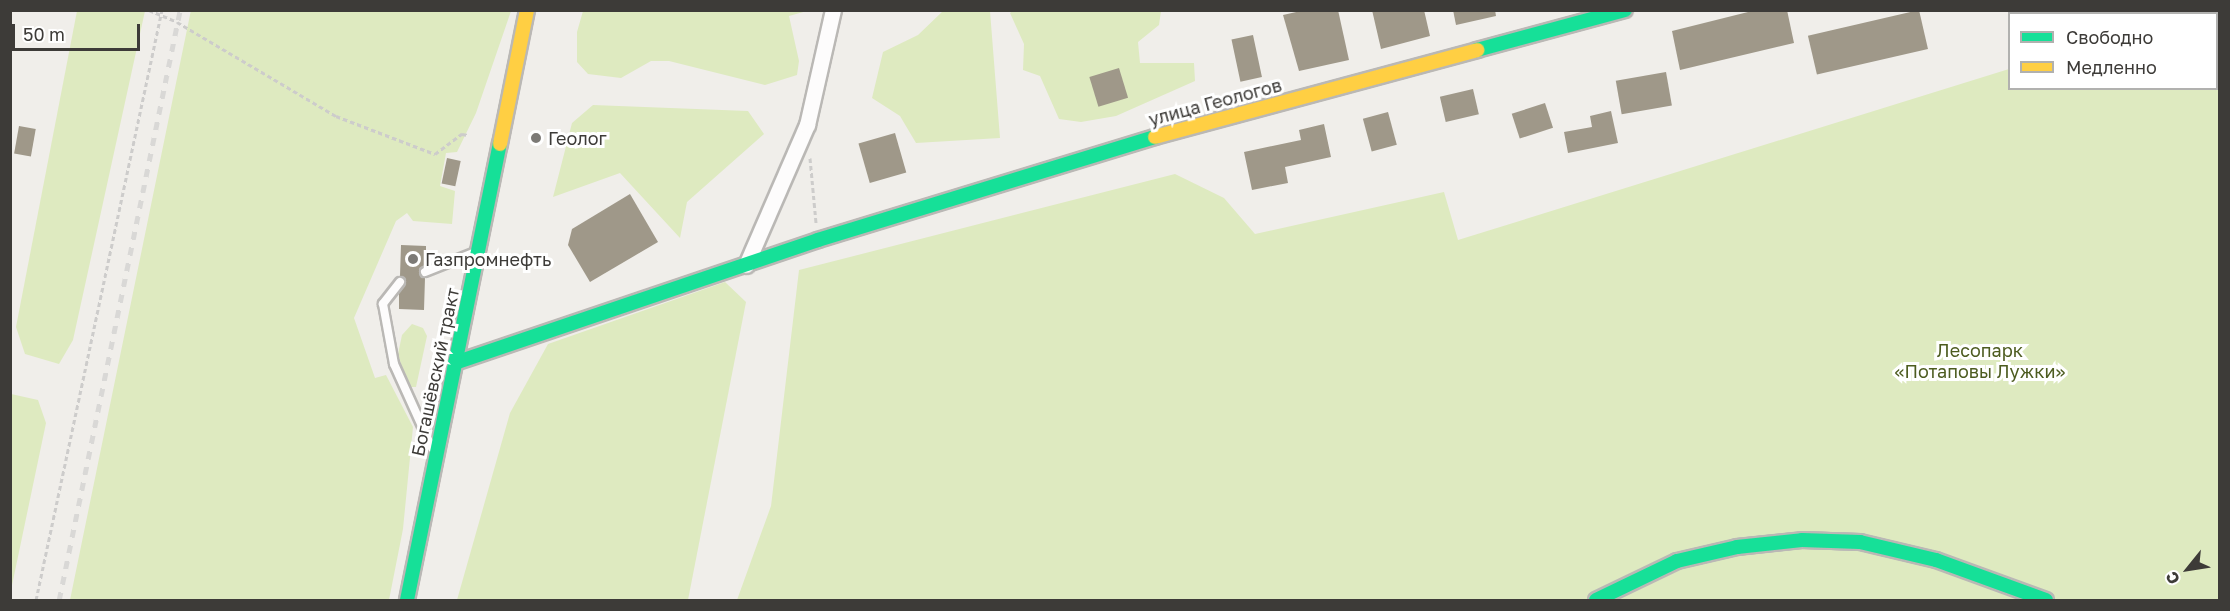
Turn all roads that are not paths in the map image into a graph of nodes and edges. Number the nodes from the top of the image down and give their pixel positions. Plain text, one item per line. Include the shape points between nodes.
1 (527, 10) edge
2 (833, 10) edge
3 (1625, 10) edge
4 (477, 251) junction
5 (746, 265) junction
6 (425, 272) dead end
7 (400, 282) dead end
8 (455, 363) junction
9 (436, 456) junction
10 (407, 600) edge
11 (1596, 600) edge
12 (2046, 600) edge

1 - 4 street, Богашёвский тракт
2 - 5 street via 807,125
3 - 5 street, улица Геологов via 1160,135
4 - 6 lane
4 - 8 street, Богашёвский тракт
5 - 8 street, улица Геологов
7 - 9 lane via 383,304 394,364
8 - 9 street, Богашёвский тракт
9 - 10 street, Богашёвский тракт
11 - 12 street via 1677,561 1737,547 1802,540 1860,542 1936,560

